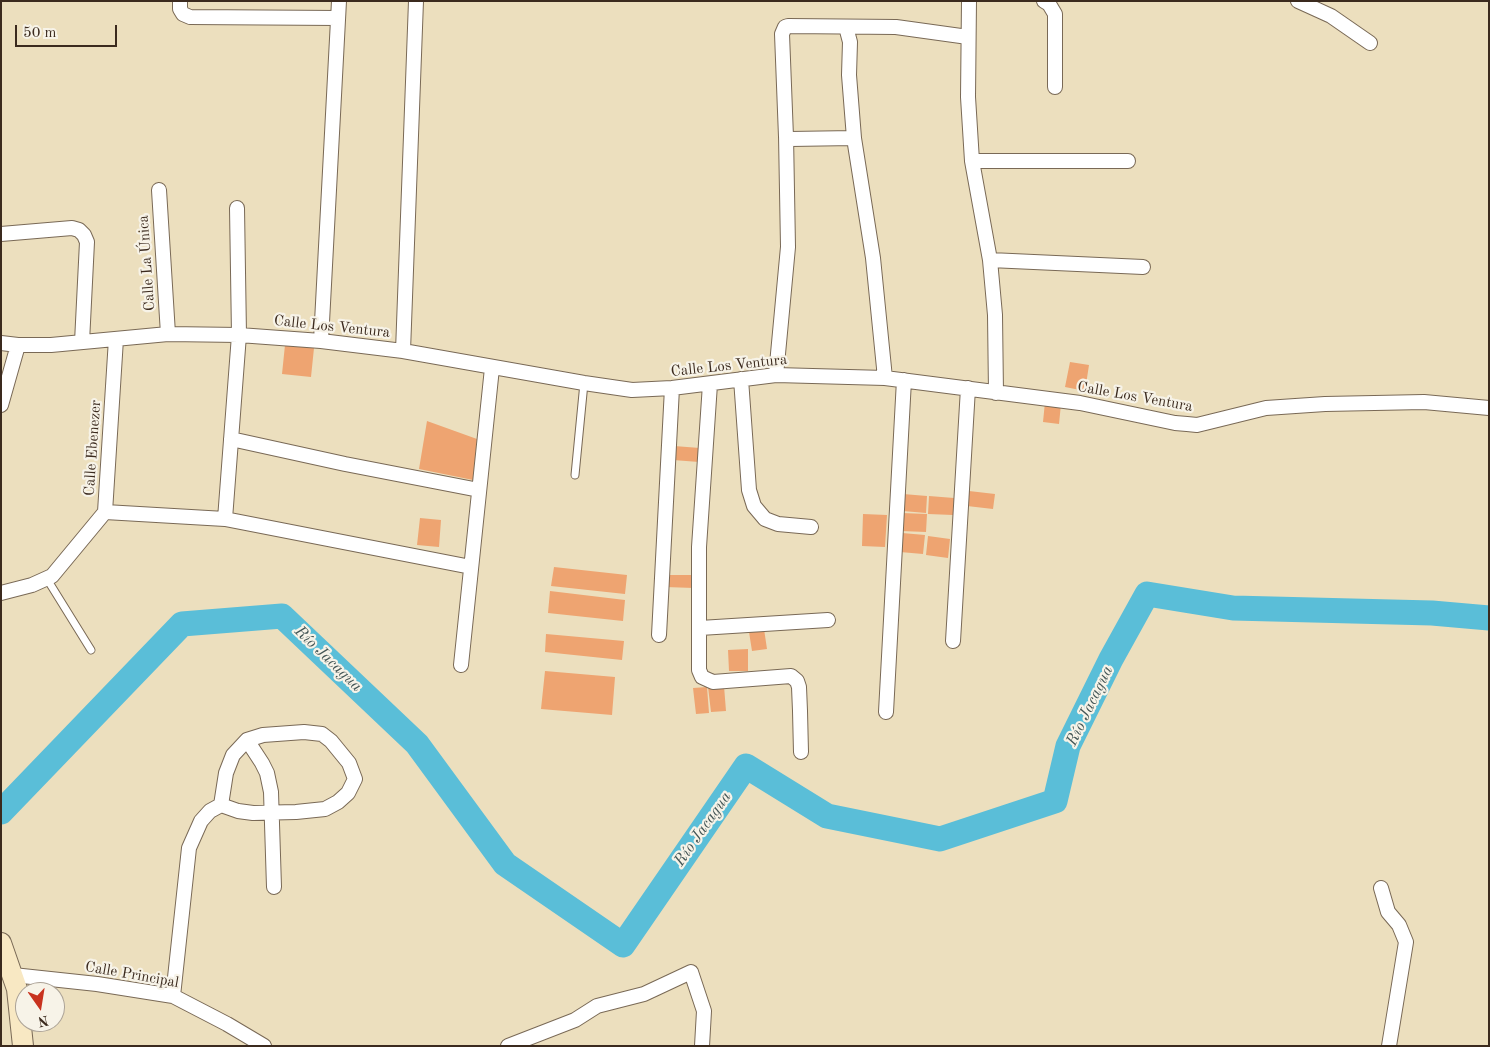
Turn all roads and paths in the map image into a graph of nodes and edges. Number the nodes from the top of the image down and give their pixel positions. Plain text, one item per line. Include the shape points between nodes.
1 (180, 1) edge
2 (340, 1) edge
3 (416, 1) edge
4 (969, 1) edge
5 (1044, 1) edge
6 (1298, 1) edge
7 (338, 18) junction
8 (846, 27) junction
9 (968, 37) junction
10 (1370, 43) dead end
11 (1054, 87) dead end
12 (786, 135) junction
13 (854, 138) junction
14 (1128, 160) dead end
15 (972, 161) junction
16 (159, 190) dead end
17 (237, 208) dead end
18 (1, 234) edge
19 (990, 260) junction
20 (1143, 268) dead end
21 (168, 334) junction
22 (239, 335) junction
23 (116, 339) junction
24 (82, 342) junction
25 (321, 342) junction
26 (1, 343) edge
27 (18, 345) junction
28 (403, 351) junction
29 (492, 368) junction
30 (776, 375) junction
31 (885, 378) junction
32 (741, 380) junction
33 (904, 380) junction
34 (584, 384) junction
35 (710, 384) junction
36 (672, 388) junction
37 (968, 388) junction
38 (996, 393) junction
39 (1, 405) edge
40 (1487, 405) edge
41 (231, 439) junction
42 (575, 475) dead end
43 (479, 490) junction
44 (105, 512) junction
45 (225, 519) junction
46 (812, 527) dead end
47 (471, 566) junction
48 (46, 579) junction
49 (1, 593) edge
50 (828, 620) dead end
51 (700, 628) junction
52 (659, 635) dead end
53 (953, 641) dead end
54 (91, 650) dead end
55 (461, 665) dead end
56 (886, 712) dead end
57 (247, 740) junction
58 (801, 752) dead end
59 (221, 805) junction
60 (271, 813) junction
61 (274, 887) dead end
62 (1381, 888) dead end
63 (1, 943) edge
64 (13, 975) junction
65 (173, 996) junction
66 (23, 1046) edge
67 (264, 1046) edge
68 (508, 1046) edge
69 (702, 1046) edge
70 (1389, 1046) edge

1 - 7 street via 183,14 190,17
2 - 7 street
3 - 28 street
4 - 9 street
5 - 11 street via 1055,14
6 - 10 street via 1331,16
7 - 25 street
8 - 9 street via 896,27
8 - 12 street via 788,26 783,30
8 - 13 street via 850,42
9 - 15 street
12 - 13 street via 790,139
12 - 30 street via 788,246
13 - 31 street via 873,258
14 - 15 street
15 - 19 street
16 - 21 street, Calle La Única
17 - 22 street
18 - 24 street via 72,228 84,235 87,242
19 - 20 street
19 - 38 street via 995,315
21 - 22 street, Calle Los Ventura
21 - 23 street, Calle Los Ventura
22 - 25 street, Calle Los Ventura
22 - 41 street
23 - 24 street, Calle Los Ventura
23 - 44 street, Calle Ebenezer
24 - 27 street, Calle Los Ventura
25 - 28 street, Calle Los Ventura
26 - 27 street, Calle Los Ventura
27 - 39 street
28 - 29 street, Calle Los Ventura
29 - 34 street, Calle Los Ventura
29 - 43 street
30 - 31 street, Calle Los Ventura
30 - 32 street, Calle Los Ventura
31 - 33 street, Calle Los Ventura
32 - 35 street, Calle Los Ventura
32 - 46 street via 754,506 765,519 778,524
33 - 37 street, Calle Los Ventura
33 - 56 street
34 - 36 street, Calle Los Ventura via 632,390
34 - 42 lane
35 - 36 street, Calle Los Ventura
35 - 51 street via 699,547
36 - 52 street
37 - 38 street, Calle Los Ventura
37 - 53 street
38 - 40 street, Calle Los Ventura via 1080,403 1187,424 1266,408 1325,404 1424,402
41 - 43 street
41 - 45 street
43 - 47 street
44 - 45 street
44 - 48 street, Calle Ebenezer
45 - 47 street
47 - 55 street
48 - 49 street, Calle Ebenezer
48 - 54 lane
50 - 51 street
51 - 58 street via 699,670 707,680 791,676 796,681
57 - 59 street via 233,755 226,773
57 - 60 street via 267,773
57 - 60 street via 281,733 322,734 349,763 355,779 348,793 325,809
59 - 60 street via 238,811
59 - 65 street via 201,821 189,848
60 - 61 street
62 - 70 street via 1388,912 1399,925 1406,942
63 - 64 street
64 - 65 street, Calle Principal
64 - 66 street
65 - 67 street, Calle Principal
68 - 69 street via 575,1020 597,1006 644,994 691,972 704,1010

